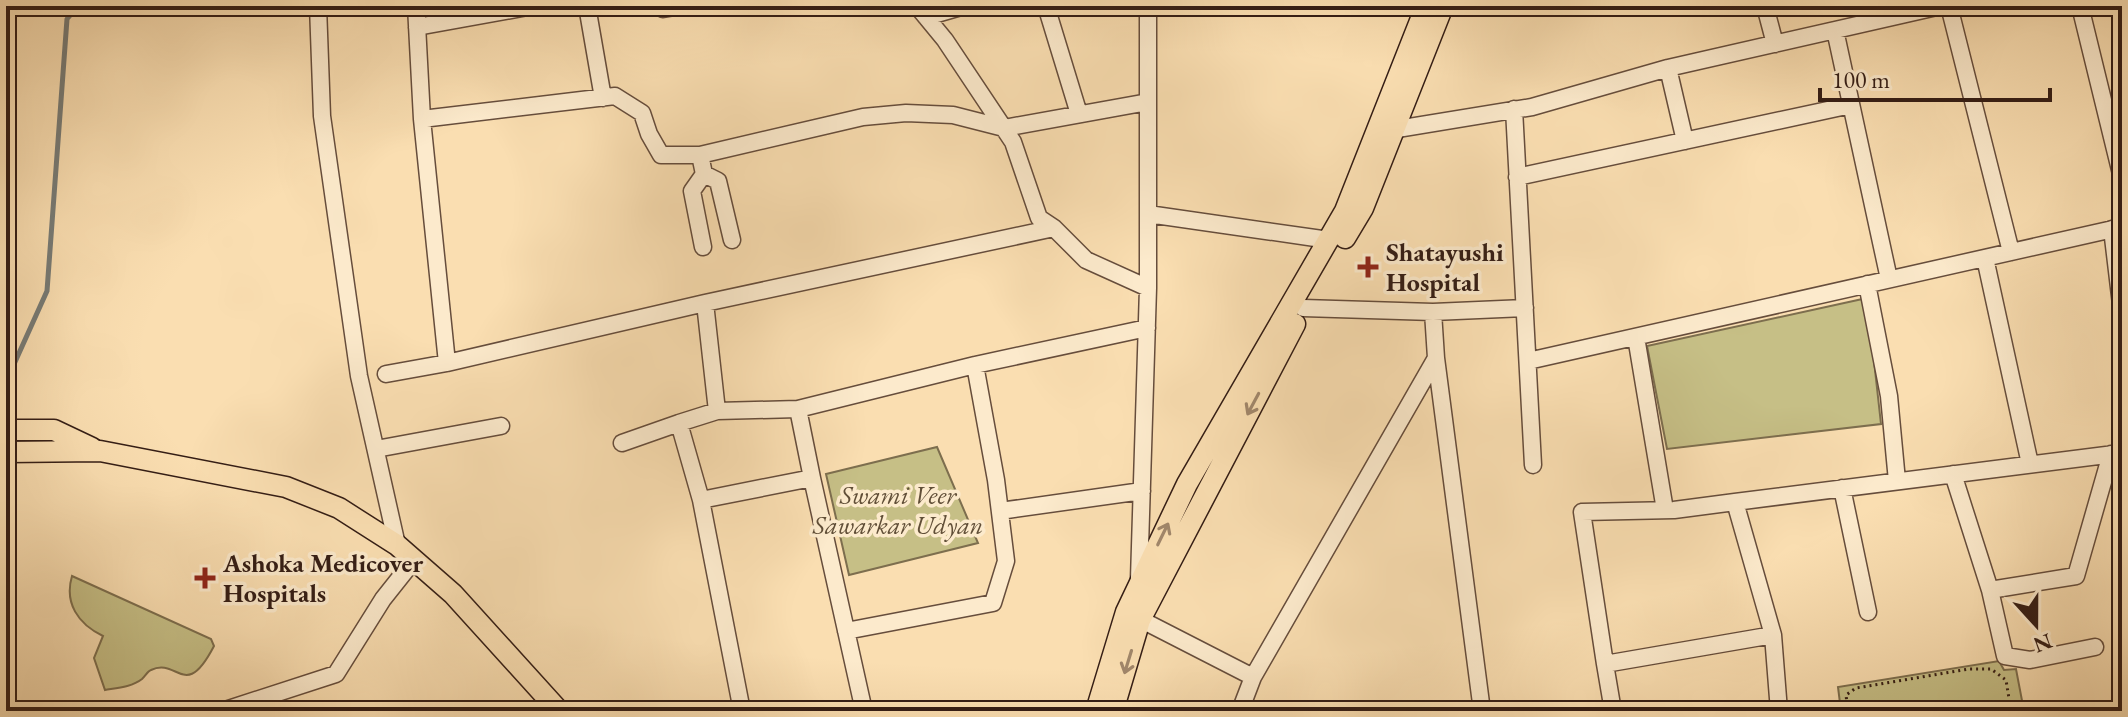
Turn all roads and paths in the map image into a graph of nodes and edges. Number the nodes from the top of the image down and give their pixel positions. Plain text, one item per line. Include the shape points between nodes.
1 (318, 6) edge
2 (416, 6) edge
3 (533, 6) edge
4 (587, 6) edge
5 (681, 6) edge
6 (964, 6) edge
7 (1046, 6) edge
8 (1148, 6) edge
9 (1426, 6) edge
10 (1443, 6) edge
11 (1765, 6) edge
12 (1941, 6) edge
13 (1949, 6) edge
14 (2080, 6) edge
15 (663, 9) dead end
16 (921, 11) edge
17 (417, 27) junction
18 (1835, 30) junction
19 (1775, 44) junction
20 (1668, 68) junction
21 (603, 98) junction
22 (1148, 102) junction
23 (1851, 105) junction
24 (1514, 109) junction
25 (1079, 114) junction
26 (422, 119) junction
27 (1004, 128) junction
28 (1385, 131) junction
29 (1685, 141) junction
30 (700, 155) junction
31 (704, 174) junction
32 (1517, 177) junction
33 (2122, 178) edge
34 (1148, 214) junction
35 (1054, 228) junction
36 (2117, 228) edge
37 (732, 240) dead end
38 (1329, 240) junction
39 (703, 247) dead end
40 (2011, 252) junction
41 (1985, 258) junction
42 (1889, 279) junction
43 (1867, 284) junction
44 (1148, 288) junction
45 (705, 303) junction
46 (1303, 308) junction
47 (1525, 308) junction
48 (1433, 312) junction
49 (2122, 313) edge
50 (1147, 328) junction
51 (1636, 337) junction
52 (1436, 358) junction
53 (1528, 361) junction
54 (447, 363) junction
55 (975, 365) junction
56 (386, 374) dead end
57 (798, 409) junction
58 (717, 411) junction
59 (679, 423) junction
60 (501, 426) dead end
61 (6, 430) edge
62 (622, 443) dead end
63 (376, 449) junction
64 (100, 451) junction
65 (6, 452) edge
66 (2117, 453) edge
67 (2030, 464) junction
68 (1533, 465) dead end
69 (1953, 474) junction
70 (812, 478) junction
71 (1897, 481) junction
72 (1842, 488) junction
73 (1142, 491) junction
74 (701, 500) junction
75 (1735, 502) junction
76 (1665, 510) junction
77 (1000, 511) junction
78 (397, 545) junction
79 (414, 560) junction
80 (1138, 585) junction
81 (1990, 590) junction
82 (1868, 612) dead end
83 (1133, 616) junction
84 (846, 631) junction
85 (1773, 635) junction
86 (2095, 647) dead end
87 (1605, 664) junction
88 (1253, 677) junction
89 (222, 711) edge
90 (559, 711) edge
91 (742, 711) edge
92 (864, 711) edge
93 (986, 711) edge
94 (995, 711) edge
95 (1096, 711) edge
96 (1113, 711) edge
97 (1240, 711) edge
98 (1482, 711) edge
99 (1613, 711) edge
100 (1779, 711) edge
101 (1848, 711) edge
102 (1936, 711) edge
103 (1966, 711) edge
104 (2011, 711) edge

1 - 63 street via 322,116 359,376
2 - 17 street
3 - 17 street
4 - 21 street
5 - 15 street
6 - 16 street
7 - 25 street
8 - 22 street
9 - 28 main road
10 - 28 main road
11 - 19 street
12 - 18 street
13 - 40 street
14 - 33 street
16 - 27 street
17 - 26 street
18 - 19 street
18 - 23 street
19 - 20 street
20 - 24 street
20 - 29 street
21 - 26 street
21 - 30 street via 615,96 642,113 661,155
22 - 25 street
22 - 34 street
23 - 29 street
23 - 42 street
24 - 28 street
24 - 32 street
25 - 27 street
26 - 54 street
27 - 30 street via 953,115 891,114
27 - 35 street via 1039,218
28 - 38 main road
28 - 46 main road via 1363,208
29 - 32 street
30 - 31 street
31 - 37 street via 718,181
31 - 39 street via 692,191
32 - 47 street
34 - 38 street
34 - 44 street
35 - 44 street via 1086,260
35 - 45 street
36 - 40 street
36 - 49 street
80 -> 38 main road via 1187,484
40 - 41 street
41 - 42 street
41 - 67 street
42 - 43 street
43 - 51 street
43 - 71 street via 1889,396
44 - 50 street
45 - 54 street
45 - 58 street
46 - 48 street
46 -> 83 main road
47 - 48 street
47 - 53 street
48 - 52 street
50 - 55 street
50 - 73 street
51 - 53 street
51 - 76 street
52 - 88 street
52 - 98 street
53 - 68 street
54 - 56 street
55 - 57 street
55 - 77 street
57 - 58 street
57 - 70 street
58 - 59 street
59 - 62 street
59 - 74 street
60 - 63 street
61 - 64 main road via 54,430
63 - 78 street
64 - 65 main road
64 - 78 main road via 286,487 339,508
66 - 67 street
66 - 81 street via 2076,576
67 - 69 street
69 - 71 street
69 - 81 street
70 - 74 street
70 - 84 street
71 - 72 street
72 - 75 street
72 - 82 street
73 - 77 street
73 - 80 street
74 - 91 street
75 - 76 street
75 - 85 street
76 - 87 street via 1582,512
77 - 84 street via 1006,561 993,603
78 - 79 main road
79 - 89 street via 336,674
79 - 90 main road via 453,594
80 - 83 main road
81 - 86 street via 2005,656 2030,660
83 - 88 street
83 - 95 main road
83 -> 96 main road
84 - 92 street
85 - 87 street
85 - 100 street
87 - 99 street
88 - 97 street
93 - 94 street
101 - 104 path via 1846,695 1856,688 1991,669 2006,680
102 - 103 path

